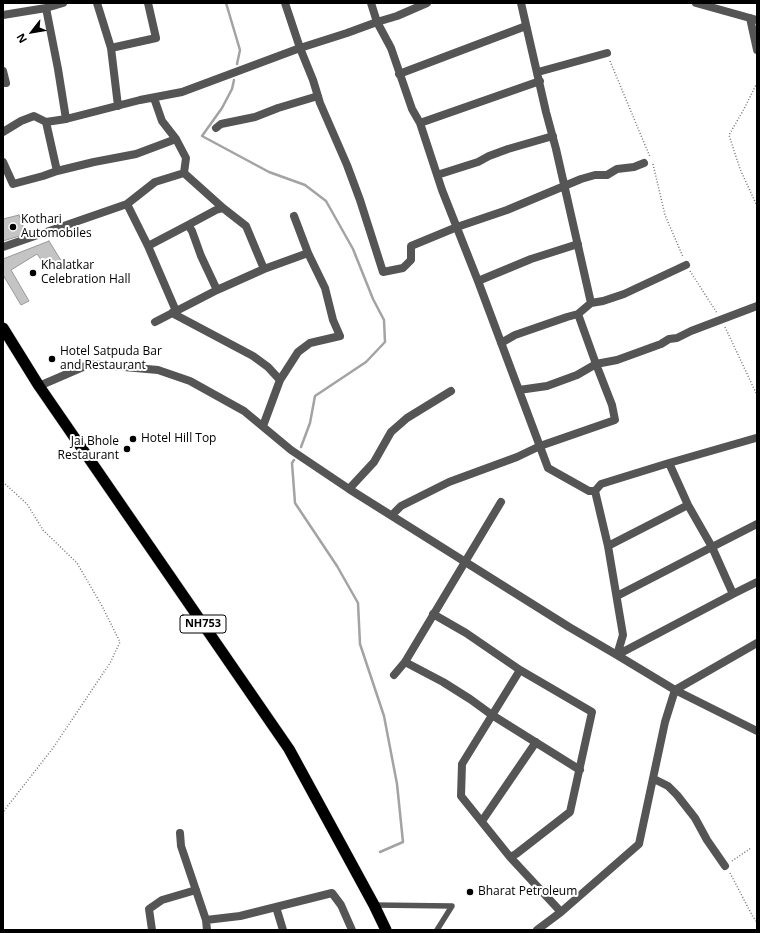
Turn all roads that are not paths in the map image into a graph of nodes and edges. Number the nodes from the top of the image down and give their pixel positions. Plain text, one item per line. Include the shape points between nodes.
1 (63, 3) edge
2 (97, 3) edge
3 (148, 3) edge
4 (285, 3) edge
5 (371, 3) edge
6 (426, 3) edge
7 (521, 3) edge
8 (696, 3) edge
9 (46, 8) junction
10 (3, 15) edge
11 (754, 19) edge
12 (377, 22) junction
13 (526, 26) junction
14 (111, 48) junction
15 (300, 48) junction
16 (757, 50) edge
17 (606, 53) road end
18 (3, 71) edge
19 (538, 72) junction
20 (399, 74) junction
21 (540, 80) junction
22 (6, 83) dead end
23 (318, 96) junction
24 (154, 98) junction
25 (118, 106) junction
26 (66, 119) junction
27 (46, 122) junction
28 (420, 123) junction
29 (216, 128) dead end
30 (3, 132) edge
31 (552, 136) junction
32 (176, 139) junction
33 (3, 162) edge
34 (644, 163) dead end
35 (58, 171) junction
36 (184, 173) junction
37 (437, 175) junction
38 (563, 186) junction
39 (127, 204) junction
40 (223, 208) junction
41 (294, 216) dead end
42 (188, 225) junction
43 (457, 228) junction
44 (578, 244) junction
45 (148, 246) junction
46 (3, 248) edge
47 (308, 253) junction
48 (686, 265) road end
49 (264, 269) junction
50 (478, 281) junction
51 (217, 290) junction
52 (591, 303) junction
53 (757, 306) edge
54 (174, 312) junction
55 (578, 314) junction
56 (155, 322) dead end
57 (3, 328) edge
58 (501, 343) junction
59 (596, 364) junction
60 (280, 380) junction
61 (39, 386) junction
62 (519, 390) junction
63 (451, 391) dead end
64 (263, 426) junction
65 (756, 438) edge
66 (540, 446) junction
67 (669, 464) junction
68 (349, 488) junction
69 (595, 491) junction
70 (501, 502) dead end
71 (688, 505) junction
72 (392, 515) junction
73 (757, 524) edge
74 (608, 546) junction
75 (712, 548) junction
76 (465, 561) junction
77 (757, 582) edge
78 (733, 594) junction
79 (618, 596) junction
80 (433, 614) junction
81 (757, 643) edge
82 (617, 655) junction
83 (405, 662) junction
84 (520, 670) junction
85 (394, 675) dead end
86 (675, 690) junction
87 (492, 715) junction
88 (757, 731) edge
89 (536, 742) junction
90 (580, 770) junction
91 (654, 779) junction
92 (482, 821) junction
93 (180, 833) dead end
94 (510, 857) junction
95 (725, 866) road end
96 (196, 890) junction
97 (374, 905) junction
98 (276, 908) junction
99 (561, 912) junction
100 (206, 920) junction
101 (152, 930) edge
102 (207, 930) edge
103 (282, 930) edge
104 (352, 930) edge
105 (386, 930) edge
106 (436, 930) edge
107 (537, 930) edge

1 - 9 street
2 - 14 street
3 - 14 street via 156,38
4 - 15 street
5 - 12 street
6 - 12 street
7 - 13 street
8 - 11 street
9 - 10 street
9 - 26 street
11 - 16 street
12 - 15 street
12 - 20 street
13 - 19 street
13 - 20 street
14 - 25 street
15 - 23 street
15 - 24 street via 182,92
17 - 19 street
18 - 22 street
19 - 21 street
20 - 28 street
21 - 28 street
21 - 31 street
23 - 29 street via 255,117 222,124
23 - 43 street via 360,200 383,272 403,268 411,260 411,246
24 - 25 street
24 - 32 street via 162,121
25 - 26 street
26 - 27 street
27 - 30 street via 34,116
27 - 35 street
28 - 37 street
31 - 37 street
31 - 38 street
32 - 35 street via 136,154
32 - 36 street via 186,158
33 - 35 street via 13,184
34 - 38 street
36 - 39 street via 155,182
36 - 40 street
37 - 43 street
38 - 43 street via 534,200
38 - 44 street
39 - 45 street
39 - 46 street
40 - 42 street
40 - 49 street via 246,226
41 - 47 street
42 - 45 street
42 - 51 street
43 - 50 street
44 - 50 street via 530,259
44 - 52 street
45 - 54 street
47 - 49 street
47 - 60 street via 325,288 340,336 310,344 298,352
48 - 52 street via 624,294
49 - 51 street
50 - 58 street
51 - 54 street
52 - 55 street
53 - 59 street via 617,360
54 - 56 street
54 - 60 street via 253,356
55 - 58 street via 515,335
55 - 59 street
57 - 61 highway, NH753
58 - 62 street
59 - 62 street via 577,375 546,386
59 - 66 street via 616,420
60 - 64 street
61 - 64 street via 90,364 158,370 190,381 244,411
61 - 97 highway, NH753 via 289,749
62 - 66 street
63 - 68 street via 407,418 391,432 374,462
64 - 68 street via 292,450
65 - 67 street
66 - 69 street via 548,468
66 - 72 street via 449,482 401,506
67 - 69 street via 601,484
67 - 71 street
68 - 72 street
69 - 74 street
70 - 76 street
71 - 74 street
71 - 75 street
72 - 76 street
73 - 75 street
74 - 79 street
75 - 78 street
75 - 79 street
76 - 80 street
76 - 82 street
77 - 78 street
78 - 82 street
79 - 82 street via 624,635
80 - 83 street
80 - 84 street
81 - 86 street
82 - 86 street
83 - 85 street
83 - 87 street via 470,699
84 - 87 street
84 - 90 street via 592,712
86 - 88 street
86 - 91 street via 665,722
87 - 89 street
87 - 92 street via 462,764 461,796
89 - 90 street
89 - 92 street
90 - 94 street via 570,812
91 - 95 street via 678,795
91 - 99 street via 639,844
92 - 94 street
93 - 96 street via 181,846
94 - 99 street
96 - 100 street
96 - 101 street via 162,900 148,908
97 - 105 highway, NH753
97 - 106 lane via 452,906
98 - 100 street
98 - 103 street
98 - 104 street via 332,893
99 - 107 street
100 - 102 street

